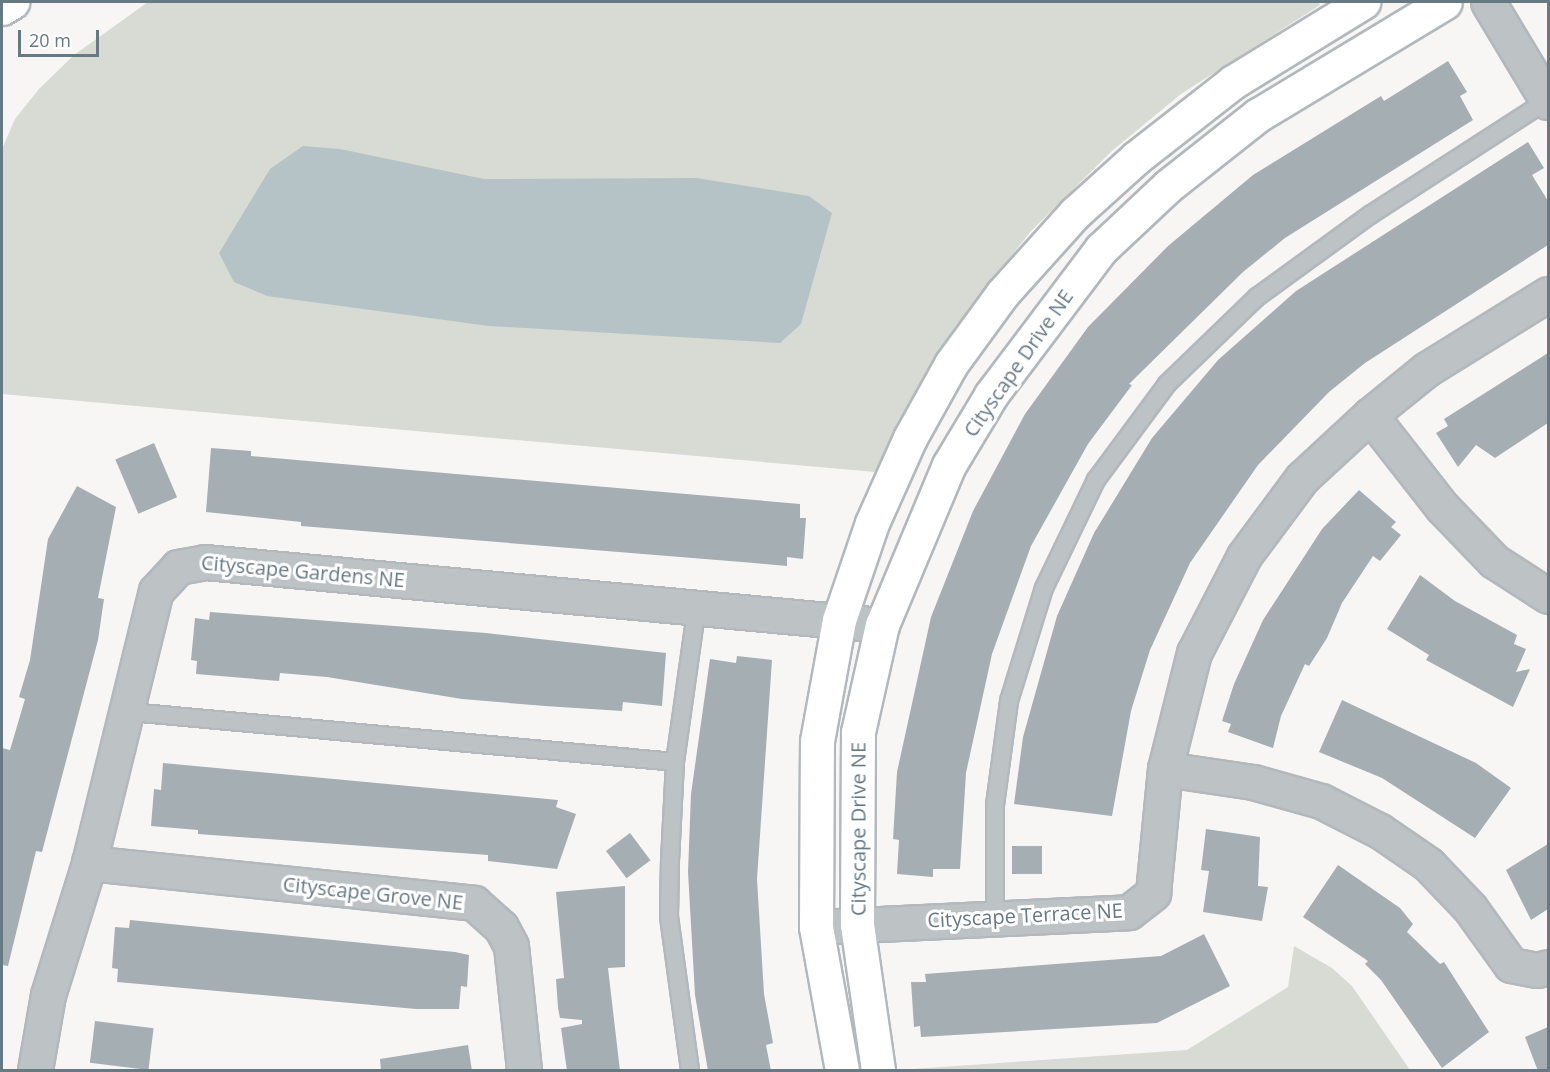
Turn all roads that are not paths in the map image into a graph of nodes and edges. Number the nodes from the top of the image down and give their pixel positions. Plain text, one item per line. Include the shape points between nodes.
1 (12, 2) edge
2 (1363, 2) edge
3 (1445, 2) edge
4 (1488, 2) edge
5 (2, 8) edge
6 (1548, 101) edge
7 (1548, 294) edge
8 (1370, 415) junction
9 (1548, 596) edge
10 (698, 606) junction
11 (840, 620) junction
12 (882, 625) junction
13 (130, 712) junction
14 (675, 762) junction
15 (1165, 769) junction
16 (89, 863) junction
17 (995, 917) junction
18 (857, 924) junction
19 (816, 927) junction
20 (1548, 967) edge
21 (35, 1071) edge
22 (524, 1071) edge
23 (690, 1071) edge
24 (842, 1071) edge
25 (878, 1071) edge

1 - 5 street
2 - 11 street, Cityscape Drive NE via 1233,82 1137,157 1075,213 1002,294 951,364 910,438 872,523
3 - 12 street, Cityscape Drive NE via 1258,115 1168,186 1101,249 991,395 955,455 912,544
4 - 6 street
6 - 17 lane via 1370,215 1257,297 1167,384 1096,480 1044,588 1009,701 995,805
7 - 8 street, Cityscape Terrace NE via 1427,369
8 - 9 street via 1442,507 1494,561
8 - 15 street, Cityscape Terrace NE via 1302,478 1244,556 1194,653
10 - 11 street, Cityscape Gardens NE
10 - 13 street, Cityscape Gardens NE via 191,562 167,576 156,591
10 - 14 lane
11 - 12 street, Cityscape Gardens NE
11 - 19 street, Cityscape Drive NE via 817,741
12 - 18 street, Cityscape Drive NE via 858,732
13 - 14 lane
13 - 16 street, Cityscape Gardens NE
14 - 23 lane via 669,916
15 - 17 street, Cityscape Terrace NE via 1153,892 1129,912
15 - 20 street via 1253,782 1322,801 1380,831 1428,864 1470,908 1511,965 1537,970
16 - 21 street, Cityscape Gardens NE via 48,995
16 - 22 street, Cityscape Grove NE via 474,903 501,927 511,946
17 - 18 street, Cityscape Terrace NE
18 - 19 street, Cityscape Terrace NE
18 - 25 street, Cityscape Drive NE
19 - 24 street, Cityscape Drive NE

